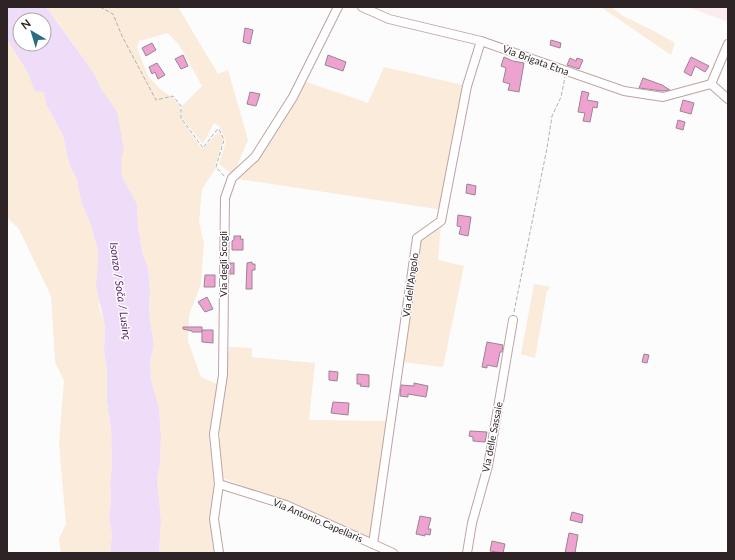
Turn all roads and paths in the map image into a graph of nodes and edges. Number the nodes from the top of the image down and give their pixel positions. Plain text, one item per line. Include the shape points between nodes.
1 (100, 7) edge
2 (338, 7) edge
3 (362, 7) edge
4 (481, 41) junction
5 (728, 44) edge
6 (566, 71) junction
7 (711, 84) junction
8 (728, 99) edge
9 (230, 183) junction
10 (513, 320) joint
11 (219, 484) junction
12 (373, 544) junction
13 (219, 553) edge
14 (393, 553) edge
15 (467, 553) edge

1 - 9 path via 113,14 156,100 173,96 181,106 181,118 203,148 219,129 224,140 216,167
2 - 9 street, Via degli Scogli via 293,97 255,157 232,178
3 - 4 street, Via Brigata Etna via 390,18
4 - 6 street, Via Brigata Etna
4 - 12 street, Via dell'Angolo via 467,86 441,221 417,238
5 - 7 street
6 - 7 street, Via Brigata Etna via 624,91 663,97
6 - 10 path via 561,97 552,116
7 - 8 street
9 - 11 street, Via degli Scogli via 224,206 223,375 214,434
10 - 15 street, Via delle Sassaie via 488,466 472,523
11 - 12 street, Via Antonio Capellaris via 286,505
11 - 13 street, Via degli Scogli via 214,519
12 - 14 street, Via Antonio Capellaris

